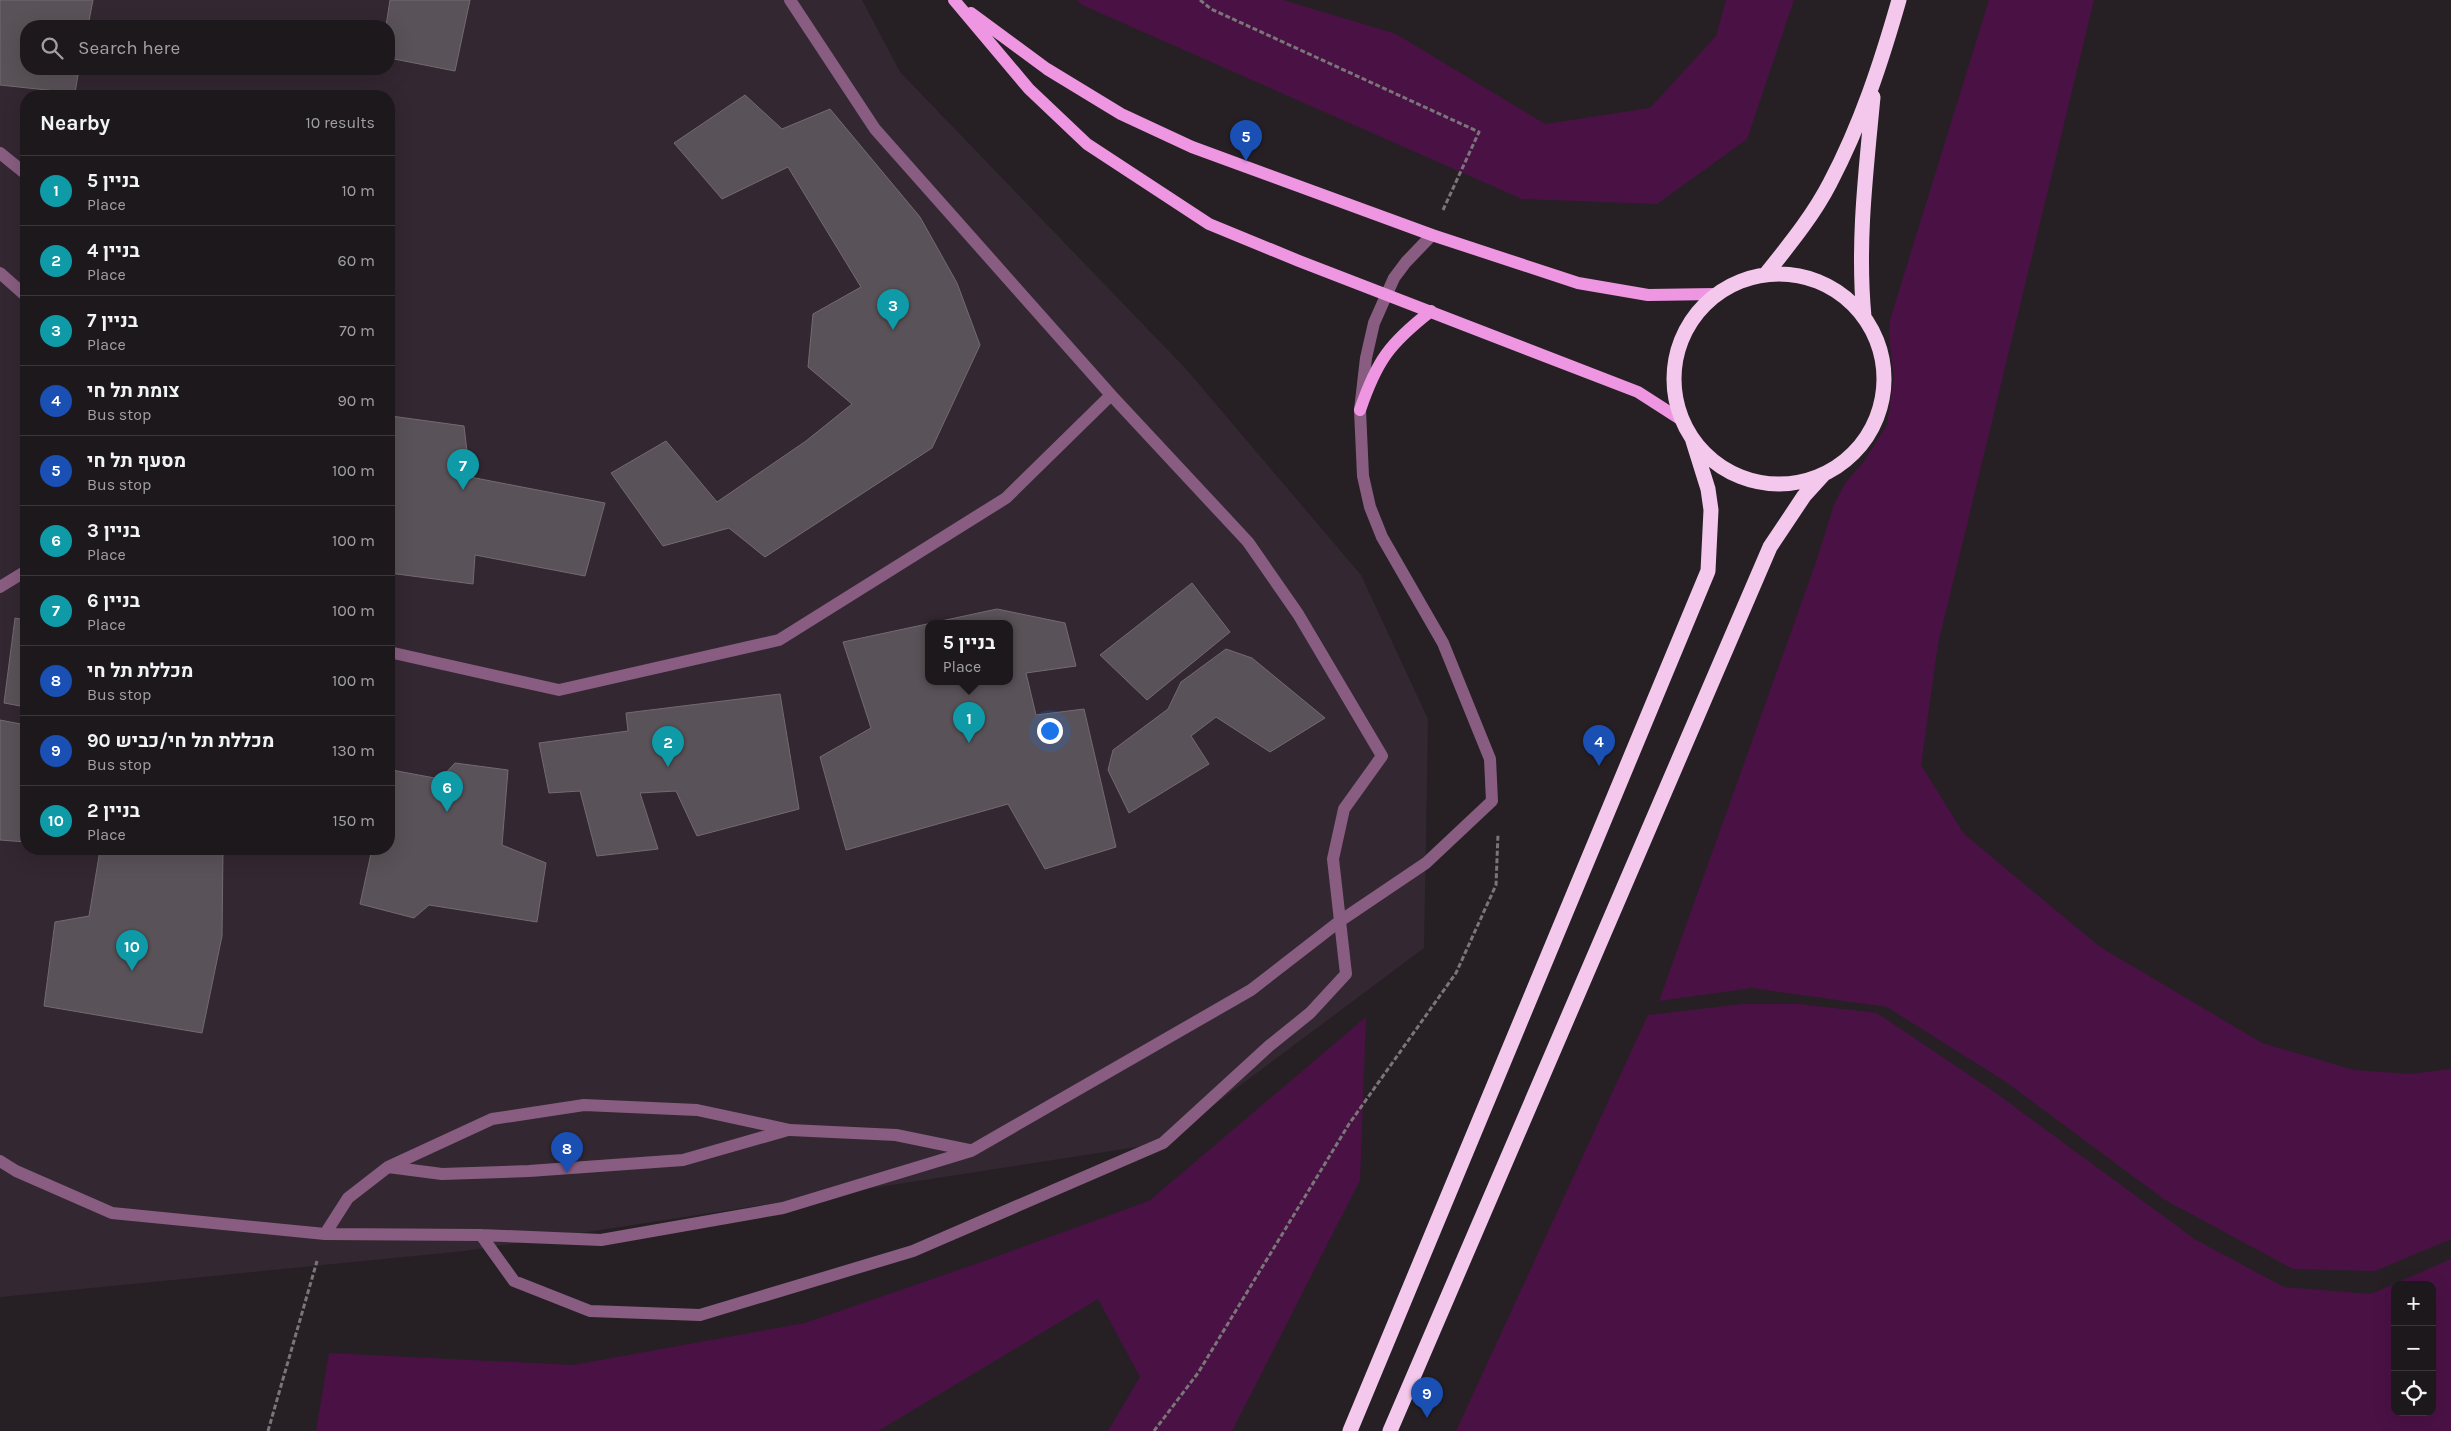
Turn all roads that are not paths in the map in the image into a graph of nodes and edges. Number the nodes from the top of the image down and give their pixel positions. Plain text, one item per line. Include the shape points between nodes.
1 (790, 0) edge
2 (954, 0) edge
3 (1899, 0) edge
4 (1875, 84) junction
5 (0, 153) edge
6 (20, 169) edge
7 (1432, 235) junction
8 (0, 273) edge
9 (1766, 274) junction
10 (20, 291) edge
11 (1385, 294) junction
12 (1716, 294) junction
13 (1432, 311) junction
14 (1864, 317) junction
15 (1111, 395) junction
16 (1360, 410) junction
17 (1680, 419) junction
18 (1693, 441) junction
19 (1824, 474) junction
20 (20, 575) edge
21 (0, 587) edge
22 (395, 653) edge
23 (1340, 921) junction
24 (790, 1130) junction
25 (971, 1151) junction
26 (0, 1161) edge
27 (388, 1167) junction
28 (325, 1234) junction
29 (481, 1235) junction
30 (1350, 1431) edge
31 (1390, 1431) edge

1 - 15 street via 875,129
2 - 7 main road via 1047,69 1121,114 1192,147
2 - 11 main road via 1029,89 1087,144 1209,224
3 - 4 highway
4 - 9 highway via 1830,184 1806,224
4 - 14 highway via 1863,195 1860,278
5 - 6 street
7 - 11 street via 1406,262
7 - 12 main road via 1578,283 1648,295
8 - 10 street
9 - 12 highway via 1739,281
9 - 14 highway via 1796,274 1825,283 1850,301
11 - 13 main road
11 - 16 street via 1366,358
12 - 17 highway via 1691,319 1676,351 1672,385
13 - 16 main road via 1408,329 1386,352 1371,376
13 - 17 main road via 1638,392
14 - 19 highway via 1872,328 1883,360 1884,394 1873,427 1853,455
15 - 22 street via 1006,498 779,640 559,690
15 - 23 street via 1248,542 1298,614 1382,756 1344,809 1333,858
16 - 23 street via 1363,476 1370,507 1382,537 1443,644 1490,759 1492,801 1426,863
17 - 18 highway
18 - 19 highway via 1709,459 1734,475 1762,483 1791,484
18 - 30 highway via 1711,510 1708,571
19 - 31 highway via 1804,496 1770,547
20 - 21 street
23 - 25 street via 1251,990
23 - 29 street via 1346,974 1310,1013 1163,1143 912,1251 700,1315 590,1311 514,1281
24 - 25 street via 896,1135
24 - 27 street via 683,1160 530,1172 442,1174
24 - 27 street via 697,1110 584,1105 492,1119
25 - 29 street via 783,1208 601,1240
26 - 28 street via 16,1172 112,1213
27 - 28 street via 348,1198
28 - 29 street

